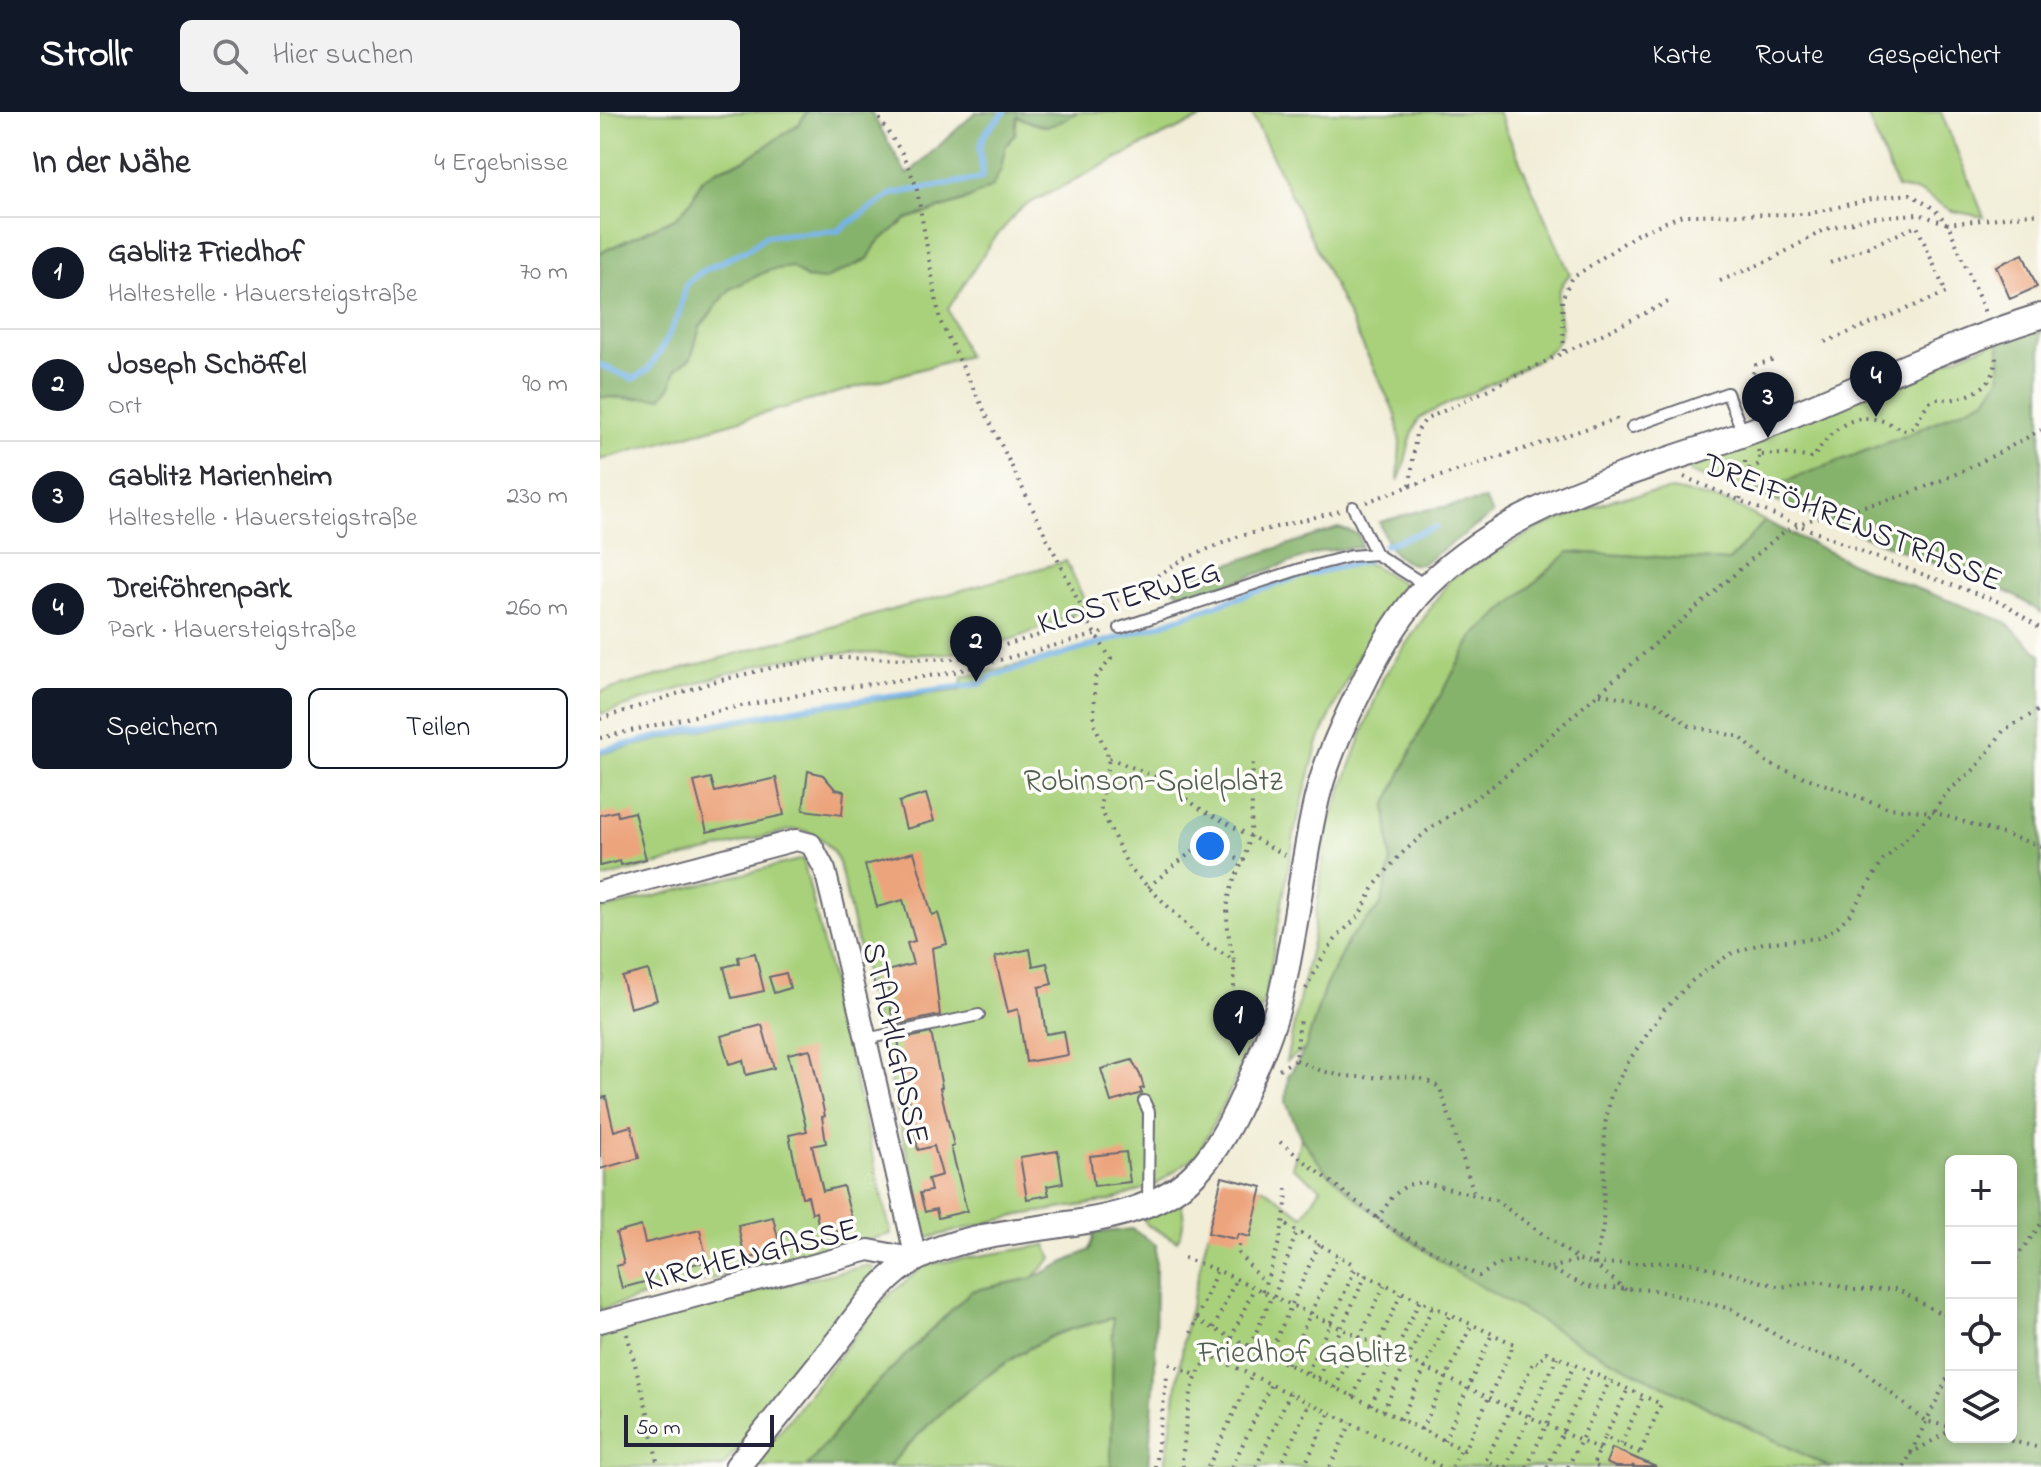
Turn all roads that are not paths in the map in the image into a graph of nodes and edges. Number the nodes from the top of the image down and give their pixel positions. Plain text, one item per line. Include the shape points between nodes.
1 (2041, 316) edge
2 (1632, 427) road end
3 (1747, 432) junction
4 (1353, 507) road end
5 (1376, 554) junction
6 (1426, 586) junction
7 (1120, 628) road end
8 (600, 892) edge
9 (979, 1015) dead end
10 (866, 1039) junction
11 (1144, 1101) dead end
12 (1148, 1203) junction
13 (916, 1259) junction
14 (600, 1322) edge
15 (737, 1467) edge

1 - 3 street
2 - 3 lane via 1727,393
3 - 6 street via 1542,507
4 - 5 lane
5 - 6 lane
5 - 7 lane, KLOSTERWEG via 1300,569
6 - 12 street via 1382,648 1340,728 1321,783 1285,980 1258,1063 1229,1127 1205,1164 1183,1184
8 - 10 street, STACHLGASSE via 796,840 811,844 825,870
9 - 10 lane
10 - 13 street, STACHLGASSE
11 - 12 lane via 1149,1112
12 - 13 street via 1122,1214 983,1236
13 - 14 street, KIRCHENGASSE via 869,1250
13 - 15 street via 877,1292

